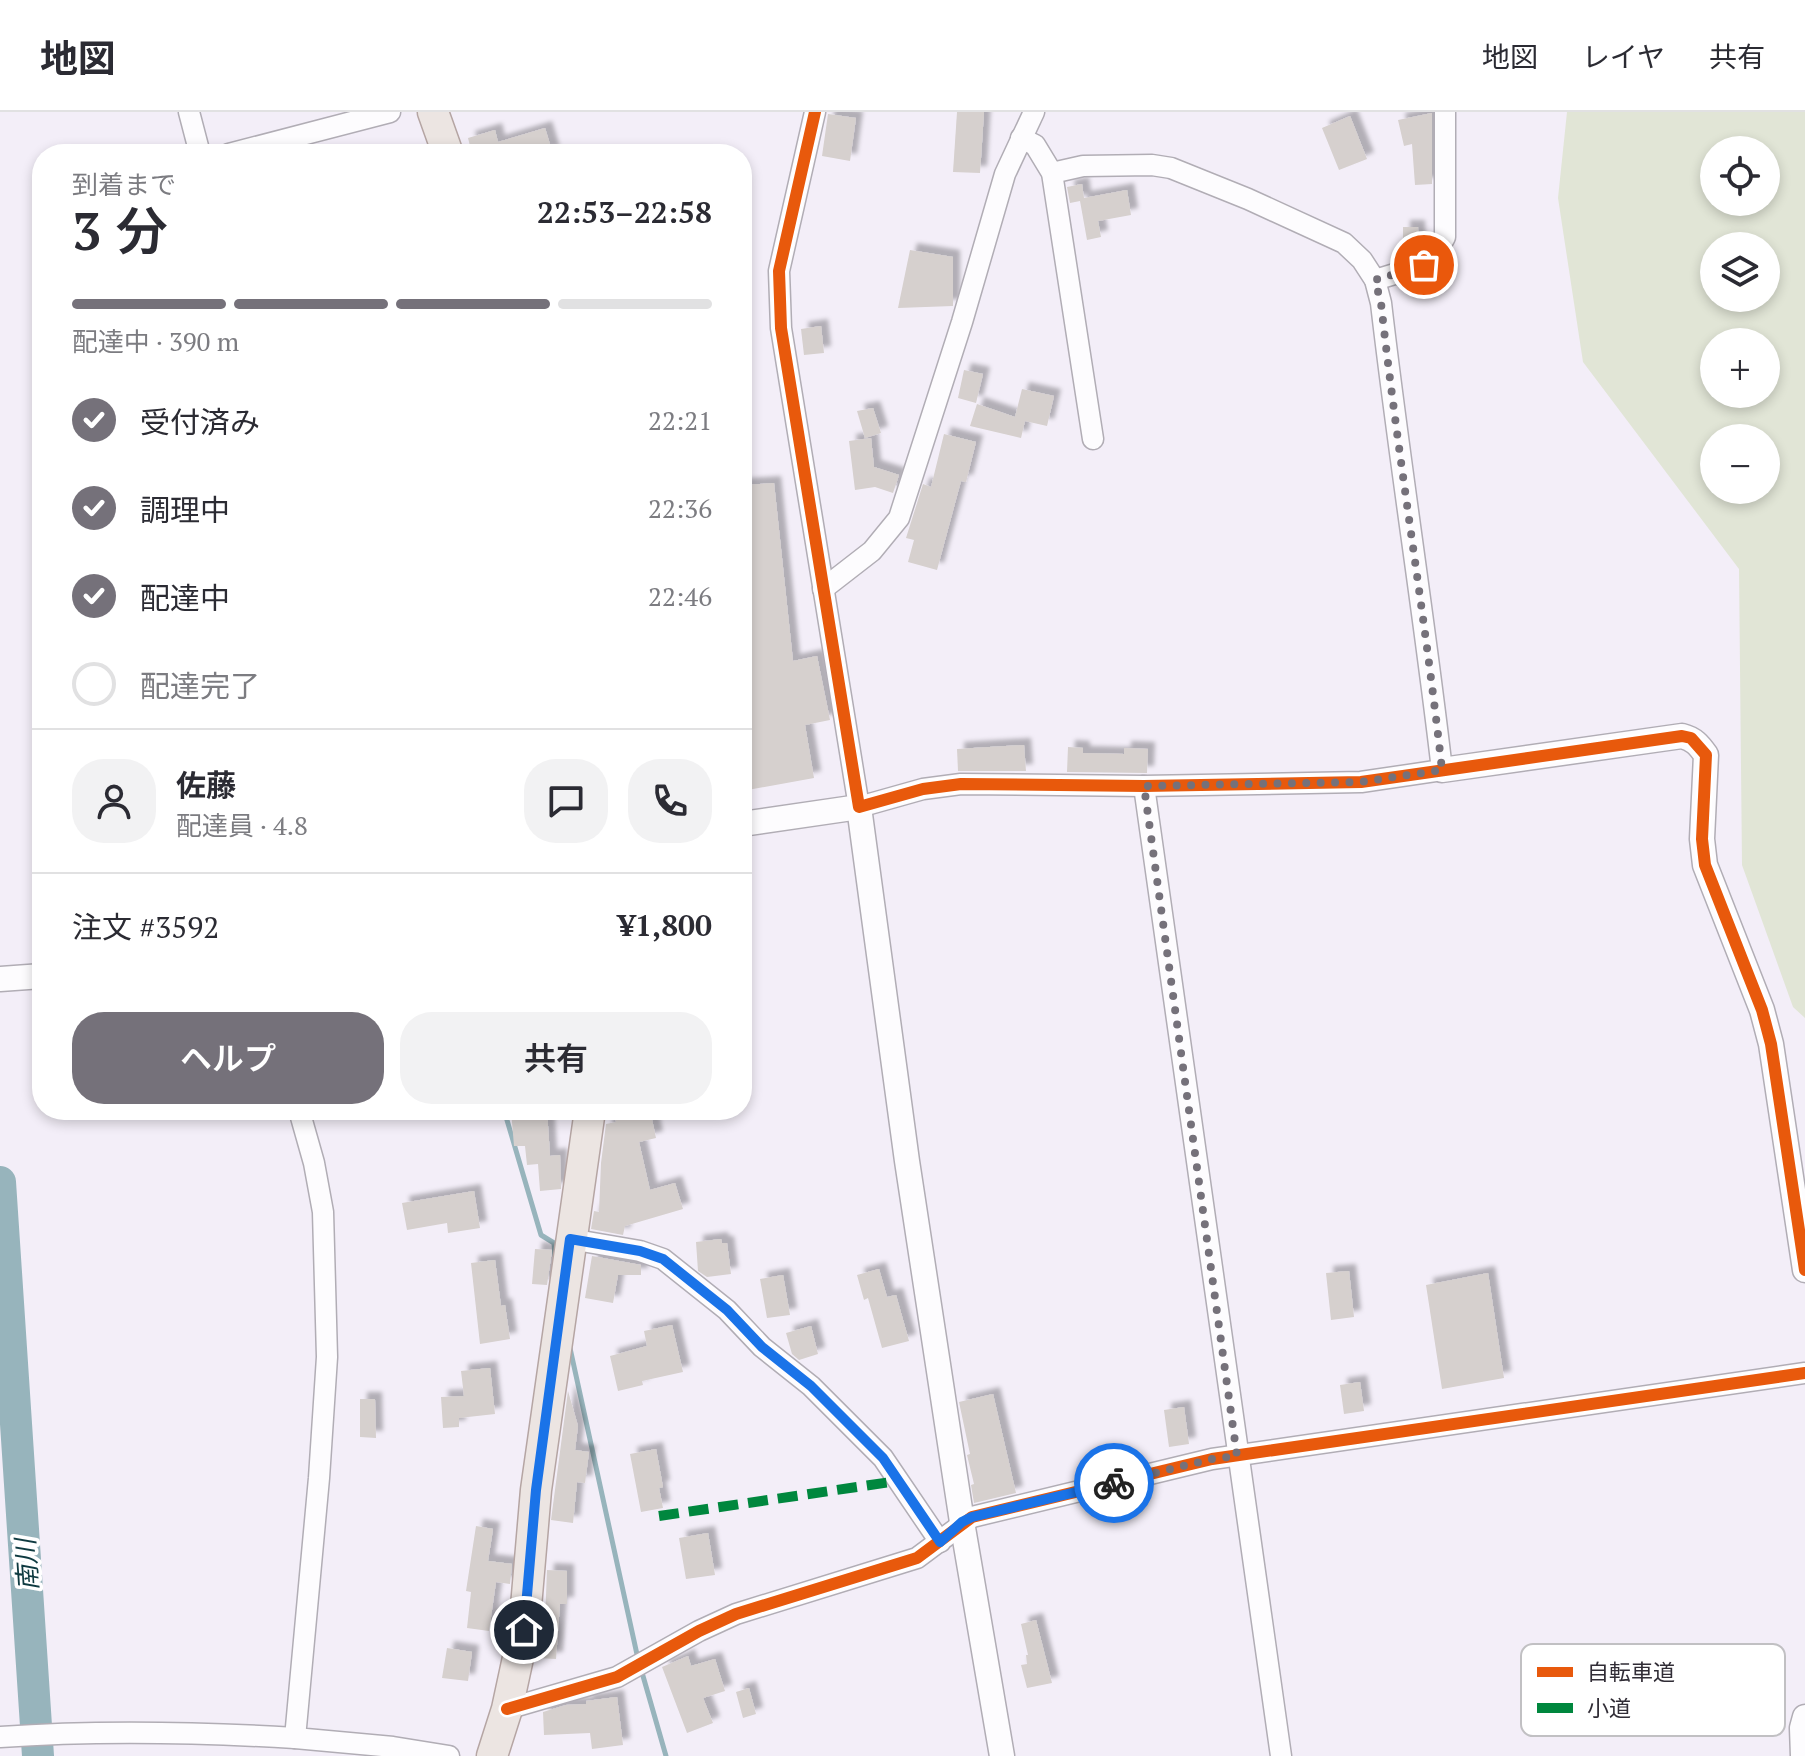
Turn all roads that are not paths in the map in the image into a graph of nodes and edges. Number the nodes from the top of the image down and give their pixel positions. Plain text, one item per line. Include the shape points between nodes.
1 (189, 112) edge
2 (390, 112) edge
3 (433, 112) edge
4 (815, 112) edge
5 (1034, 112) edge
6 (1445, 112) edge
7 (1021, 138) junction
8 (197, 144) edge
9 (267, 144) edge
10 (444, 144) edge
11 (1052, 173) junction
12 (1375, 280) junction
13 (1093, 439) dead end
14 (823, 589) junction
15 (1442, 770) junction
16 (1144, 786) junction
17 (859, 807) junction
18 (752, 823) edge
19 (32, 977) edge
20 (2, 979) edge
21 (302, 1120) edge
22 (588, 1120) edge
23 (570, 1239) junction
24 (1805, 1270) edge
25 (1805, 1373) edge
26 (1237, 1456) junction
27 (962, 1522) junction
28 (940, 1542) junction
29 (507, 1709) junction
30 (1805, 1717) edge
31 (0, 1737) edge
32 (295, 1738) junction
33 (392, 1752) edge
34 (449, 1756) edge
35 (492, 1756) edge
36 (1002, 1756) edge
37 (1281, 1756) edge
38 (1803, 1756) edge

1 - 8 street
2 - 9 street
3 - 10 main road
4 - 14 street via 778,284
5 - 7 street
6 - 12 street via 1445,237 1424,265
7 - 11 street via 1035,145
7 - 14 street via 1005,174 899,518 872,551
11 - 12 street via 1083,166 1171,168 1344,243
11 - 13 street
12 - 15 street
14 - 17 street
15 - 16 street via 1361,782
15 - 24 street via 1682,736 1691,738 1706,755 1705,865 1771,1044
16 - 17 street via 961,784
16 - 26 street
17 - 18 street
17 - 27 street
19 - 20 street
21 - 32 street via 323,1212 327,1357
22 - 23 main road
23 - 28 street via 663,1259 727,1310 883,1458
23 - 29 main road via 536,1490 524,1630
25 - 26 street
26 - 27 street
26 - 37 street
27 - 28 street
27 - 36 street
28 - 29 street via 904,1563 736,1614 617,1677
29 - 35 main road
30 - 38 street
31 - 32 street via 165,1731
32 - 33 street
33 - 34 street

